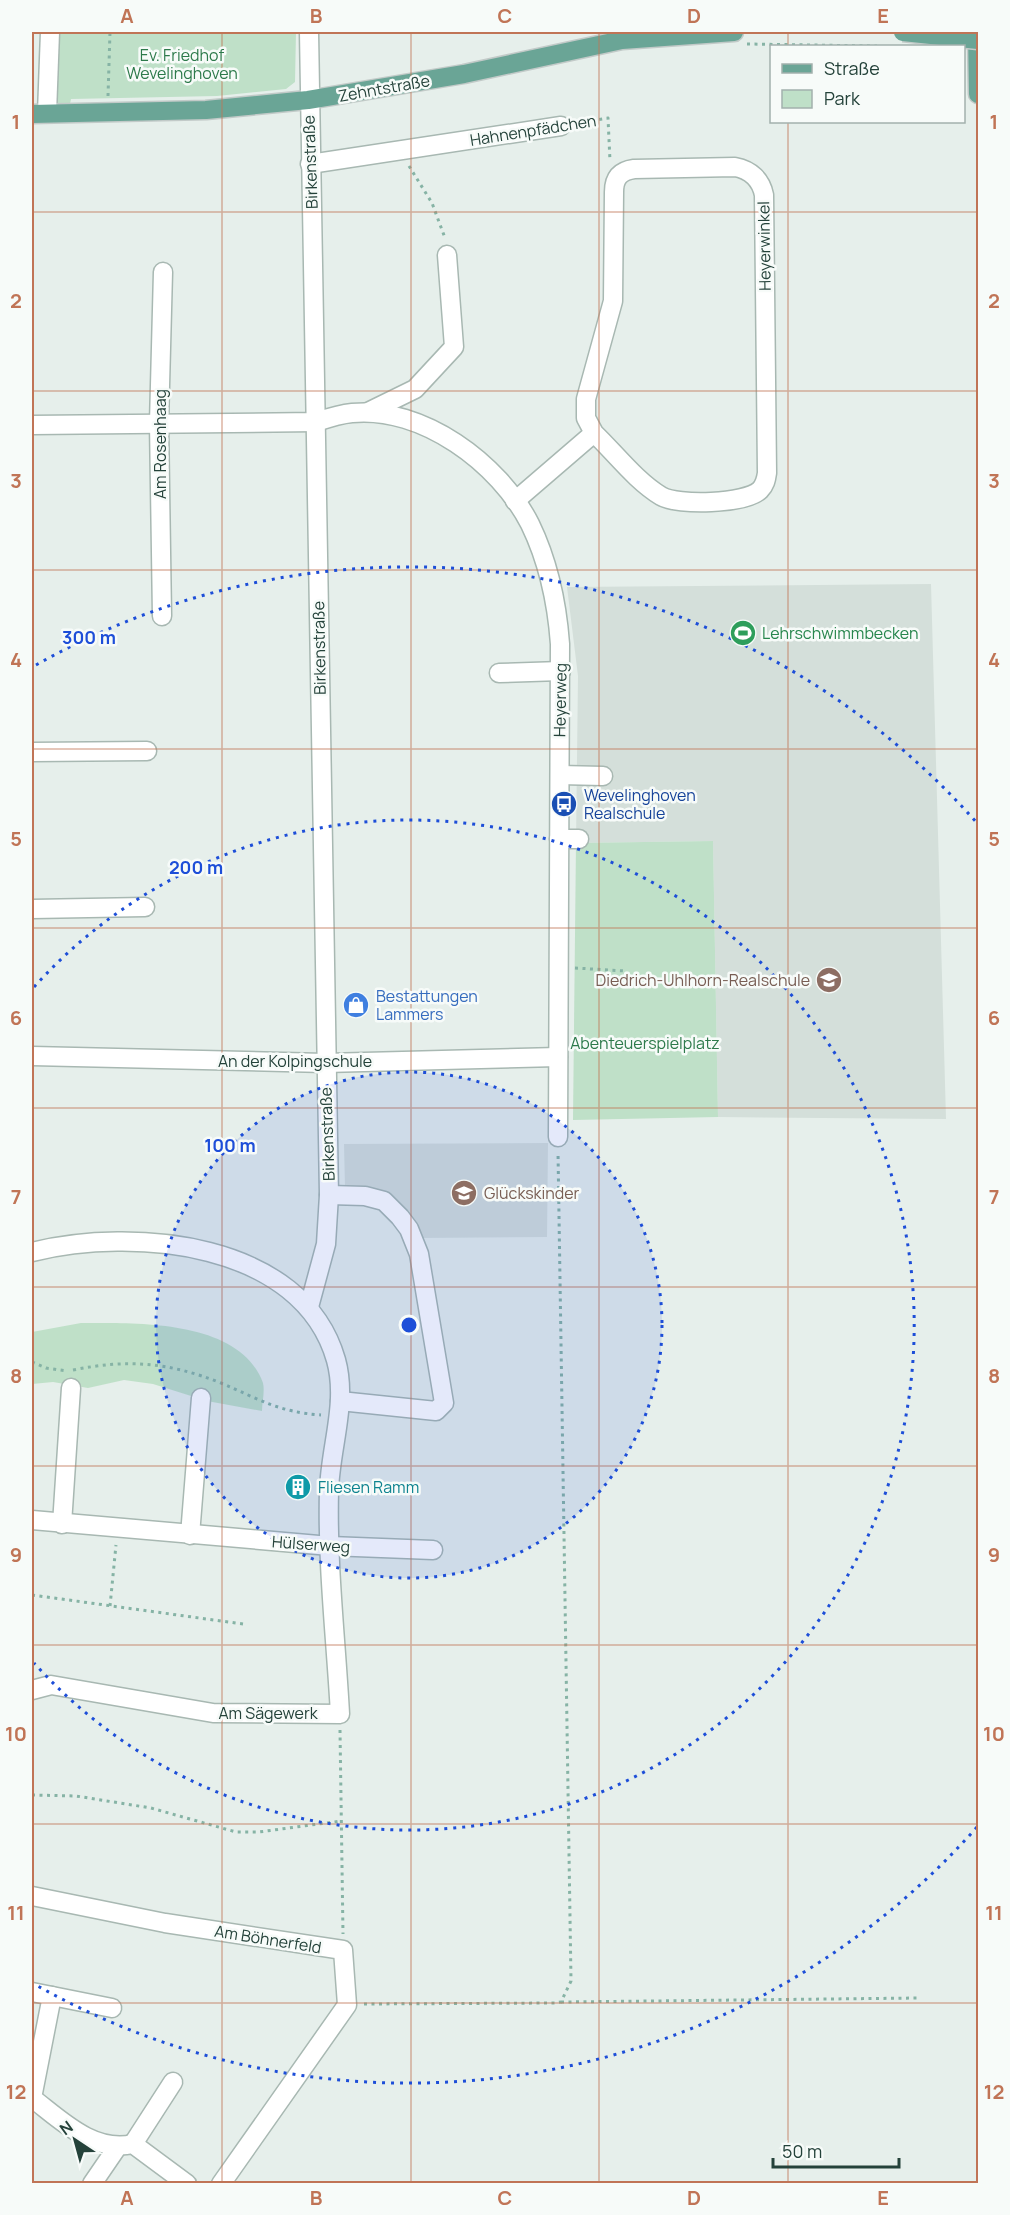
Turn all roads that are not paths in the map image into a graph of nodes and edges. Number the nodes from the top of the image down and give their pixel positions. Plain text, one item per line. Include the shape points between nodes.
1 (50, 32) edge
2 (309, 32) edge
3 (902, 32) edge
4 (977, 32) edge
5 (737, 38) edge
6 (978, 40) edge
7 (978, 94) edge
8 (308, 100) junction
9 (39, 114) edge
10 (561, 126) road end
11 (310, 164) junction
12 (447, 255) road end
13 (163, 272) dead end
14 (366, 412) junction
15 (316, 422) junction
16 (159, 423) junction
17 (32, 425) edge
18 (594, 433) junction
19 (515, 501) junction
20 (162, 616) dead end
21 (561, 671) junction
22 (499, 673) dead end
23 (147, 751) dead end
24 (32, 752) edge
25 (560, 775) junction
26 (603, 776) dead end
27 (559, 839) junction
28 (579, 839) dead end
29 (145, 907) dead end
30 (32, 909) edge
31 (32, 1056) edge
32 (558, 1057) junction
33 (325, 1063) junction
34 (558, 1137) road end
35 (329, 1195) junction
36 (32, 1252) edge
37 (309, 1307) junction
38 (71, 1388) dead end
39 (201, 1398) dead end
40 (339, 1409) junction
41 (32, 1520) edge
42 (62, 1524) junction
43 (190, 1535) junction
44 (330, 1546) junction
45 (432, 1550) dead end
46 (32, 1690) edge
47 (32, 1896) edge
48 (32, 1992) edge
49 (52, 1996) junction
50 (112, 2008) dead end
51 (173, 2082) dead end
52 (32, 2098) edge
53 (125, 2145) junction
54 (93, 2184) edge
55 (187, 2184) edge
56 (221, 2184) edge

1 - 9 street
2 - 8 street, Birkenstraße
3 - 6 main road, bridge
4 - 7 main road
5 - 8 main road, Zehntstraße via 622,40 464,74
8 - 9 main road, Zehntstraße via 220,109
8 - 11 street, Birkenstraße
10 - 11 street, Hahnenpfädchen
11 - 15 street, Birkenstraße
12 - 14 street via 454,347 410,393
13 - 16 street, Am Rosenhaag
14 - 15 street, Heyerweg via 339,414
14 - 19 street, Heyerweg via 400,417 442,436 480,462
15 - 16 street, Heyerweg
15 - 33 street, Birkenstraße
16 - 17 street, Heyerweg
16 - 20 street, Am Rosenhaag
18 - 18 street, Heyerwinkel via 654,491 670,500 738,500 760,490 766,480 764,195 750,172 735,167 634,169 620,174 615,182 613,301 586,399 586,418
18 - 19 street
19 - 21 street, Heyerweg via 533,532 550,581 559,627
21 - 22 street
21 - 25 street, Heyerweg
23 - 24 street
25 - 26 street
25 - 27 street, Heyerweg
27 - 28 street
27 - 32 street, Heyerweg
29 - 30 street
31 - 33 street, An der Kolpingschule
32 - 33 street, An der Kolpingschule
32 - 34 street, Heyerweg
33 - 35 street, Birkenstraße
35 - 37 street, Birkenstraße via 326,1244
35 - 40 street, Birkenstraße via 384,1201 413,1236 444,1403 436,1411
36 - 37 street via 65,1245 117,1242 197,1250 242,1263 268,1276
37 - 40 street via 331,1346 340,1382
38 - 42 street
39 - 43 street
40 - 44 street via 329,1480
41 - 42 street, Hülserweg
42 - 43 street, Hülserweg
43 - 44 street, Hülserweg
44 - 45 street, Hülserweg
44 - 46 street, Am Sägewerk via 340,1713 213,1713 51,1686
47 - 56 street, Am Böhnerfeld via 176,1925 343,1950 347,2005
48 - 49 street
49 - 50 street
49 - 52 street
51 - 53 street
52 - 53 street via 88,2138 104,2145
53 - 54 street
53 - 55 street

